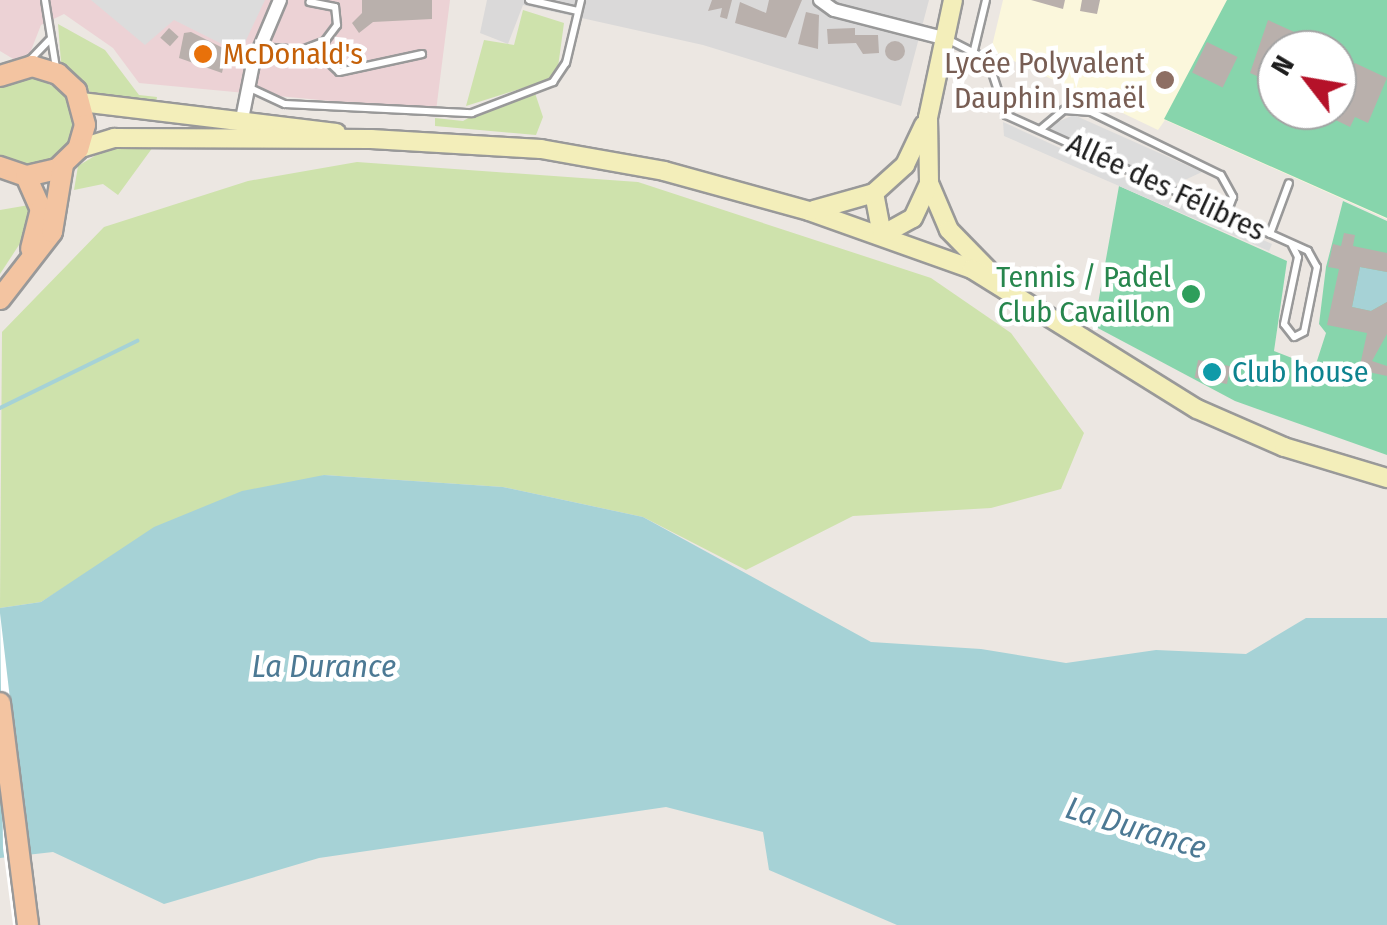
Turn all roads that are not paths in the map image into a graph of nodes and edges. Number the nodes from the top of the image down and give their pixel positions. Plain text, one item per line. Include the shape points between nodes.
1 (45, 0) edge
2 (280, 0) edge
3 (529, 0) edge
4 (581, 0) edge
5 (820, 0) edge
6 (953, 0) edge
7 (986, 0) edge
8 (309, 2) edge
9 (578, 11) junction
10 (943, 38) junction
11 (50, 39) junction
12 (259, 47) junction
13 (302, 50) junction
14 (974, 50) junction
15 (422, 54) dead end
16 (8, 70) edge
17 (58, 74) junction
18 (81, 102) junction
19 (247, 103) junction
20 (928, 118) junction
21 (1041, 130) junction
22 (177, 138) junction
23 (371, 139) junction
24 (78, 148) junction
25 (64, 165) junction
26 (1, 170) edge
27 (26, 176) junction
28 (930, 183) junction
29 (1289, 183) dead end
30 (874, 193) junction
31 (809, 211) junction
32 (1227, 213) junction
33 (1270, 234) junction
34 (882, 235) junction
35 (1292, 245) junction
36 (998, 283) junction
37 (5, 293) edge
38 (1387, 478) edge
39 (0, 703) edge
40 (28, 925) edge

1 - 11 lane
2 - 12 street
3 - 9 lane
4 - 9 lane
5 - 10 street via 834,10
6 - 10 main road
7 - 14 lane
8 - 13 lane via 334,7 337,26 325,41
9 - 19 lane via 566,63 552,82 472,114
10 - 14 lane
10 - 20 main road
11 - 16 lane
11 - 17 lane
12 - 13 lane
12 - 19 street
13 - 15 lane via 320,54 339,72
14 - 21 lane, Allée des Félibres via 992,66 1002,111
16 - 17 main road
17 - 18 main road
18 - 19 main road via 216,118
18 - 24 main road via 85,126
19 - 22 street via 230,130
19 - 23 main road via 279,124
20 - 28 main road
20 - 30 main road via 904,164
21 - 32 lane, Allée des Félibres
21 - 32 lane, Allée des Félibres via 1053,115 1074,108 1135,133 1220,175 1233,197
22 - 23 main road
22 - 24 main road via 114,138
23 - 31 main road via 597,157
24 - 25 main road
25 - 27 main road
25 - 37 main road via 58,219
26 - 27 main road
27 - 37 main road via 41,219
28 - 34 main road via 913,218
28 - 36 main road via 949,230
29 - 33 lane
30 - 31 main road
30 - 34 main road
31 - 34 main road
32 - 33 lane, Allée des Félibres
33 - 35 lane, Allée des Félibres
34 - 36 main road
35 - 35 lane, Allée des Félibres via 1298,258 1284,324 1294,337 1306,326 1316,267 1308,250
36 - 38 main road via 1197,409 1284,447
39 - 40 main road

